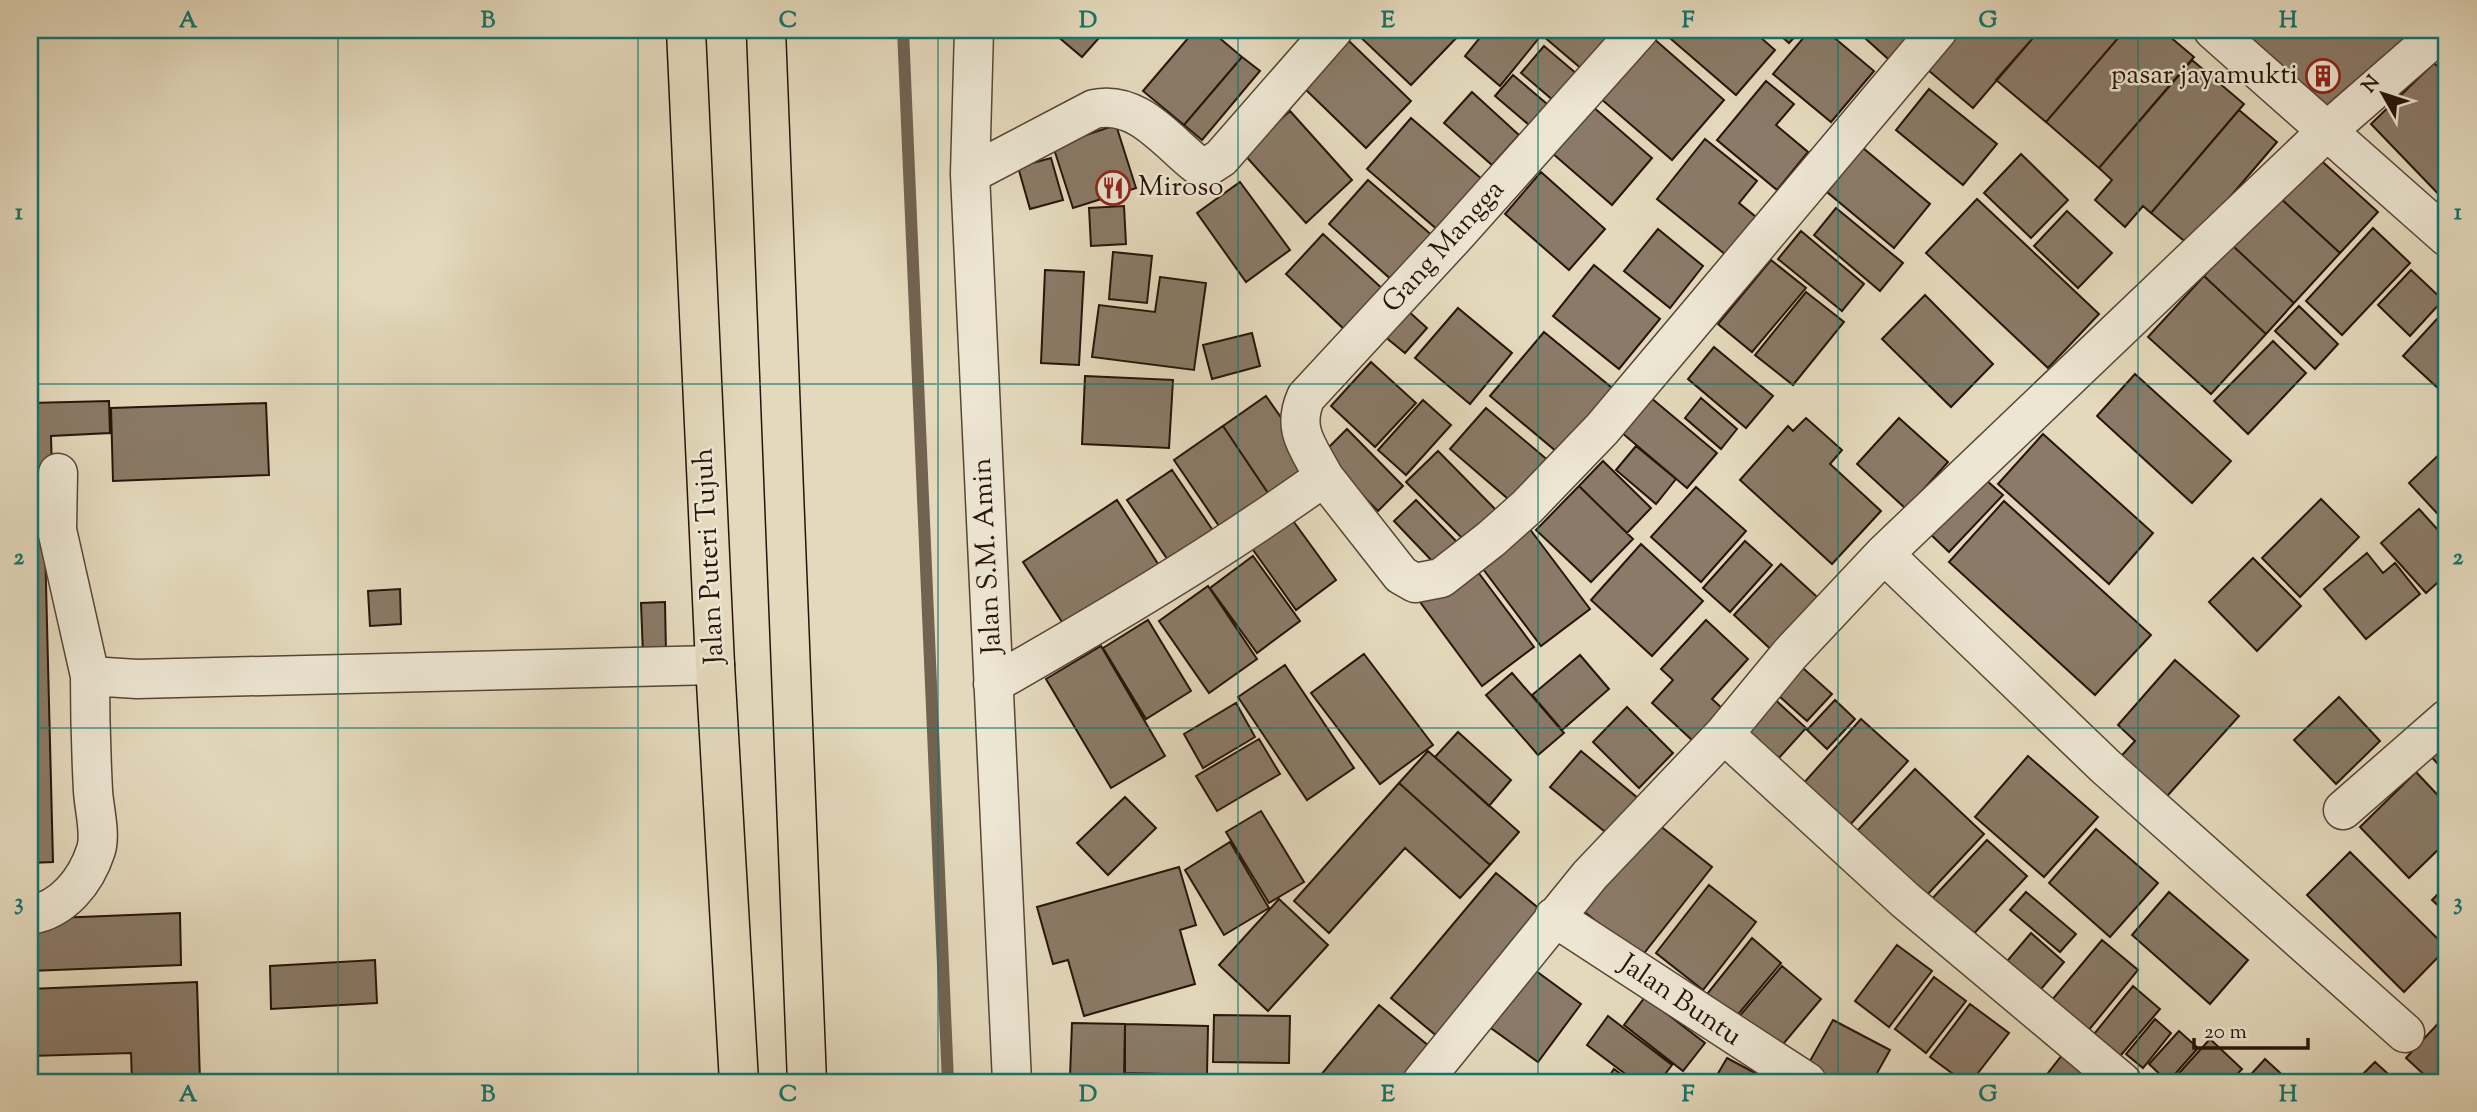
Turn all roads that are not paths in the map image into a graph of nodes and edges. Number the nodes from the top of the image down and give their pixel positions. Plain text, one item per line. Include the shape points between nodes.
1 (686, 30) edge
2 (766, 30) edge
3 (974, 30) edge
4 (1333, 30) edge
5 (1639, 30) edge
6 (1938, 30) edge
7 (2213, 30) edge
8 (2443, 30) edge
9 (2327, 131) junction
10 (970, 173) junction
11 (2447, 237) edge
12 (58, 473) dead end
13 (1324, 477) junction
14 (1884, 554) junction
15 (715, 665) junction
16 (90, 676) junction
17 (993, 684) junction
18 (2447, 719) edge
19 (1724, 734) junction
20 (2343, 810) dead end
21 (30, 915) edge
22 (1554, 918) junction
23 (2404, 1032) dead end
24 (739, 1082) edge
25 (807, 1082) edge
26 (1012, 1082) edge
27 (1422, 1082) edge
28 (1807, 1082) edge
29 (2122, 1082) edge

1 - 15 highway, Jalan Puteri Tujuh
2 - 25 highway
3 - 10 street, Jalan S.M. Amin
4 - 10 street via 1221,159 1207,167 1196,164 1136,114 1111,106 1094,109
5 - 13 street, Gang Mangga via 1306,397 1298,415 1299,428
6 - 13 street, Gang Mangga via 1602,429 1527,507 1441,578 1415,583 1401,575
7 - 9 street
8 - 9 street
9 - 11 street
9 - 14 street
10 - 17 street, Jalan S.M. Amin
12 - 16 street via 57,530
13 - 17 street via 1251,530
14 - 19 street via 1790,654
14 - 23 street via 2106,767
15 - 16 street via 137,679
15 - 24 highway, Jalan Puteri Tujuh
16 - 21 street via 97,848 83,878 66,899
17 - 26 street, Jalan S.M. Amin
18 - 20 street
19 - 22 street
19 - 29 street via 1905,900
22 - 27 street
22 - 28 street, Jalan Buntu

